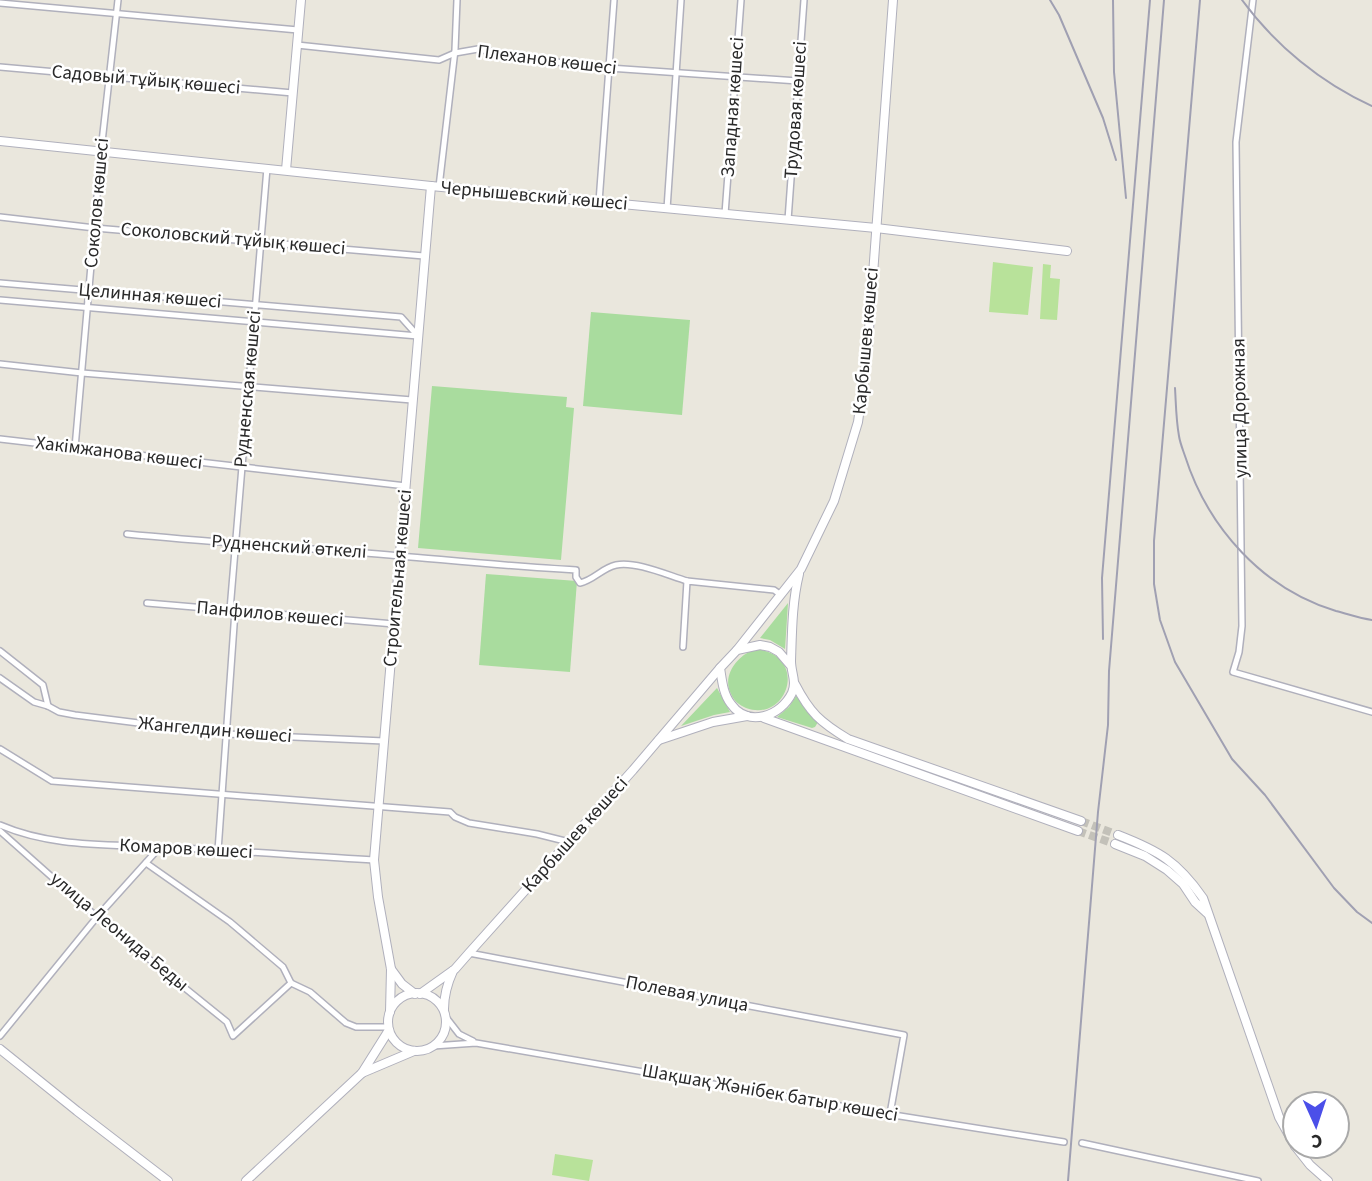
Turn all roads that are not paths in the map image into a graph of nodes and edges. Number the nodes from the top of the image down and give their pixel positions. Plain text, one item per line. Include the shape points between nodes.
1 (118, 0) edge
2 (301, 0) edge
3 (457, 0) edge
4 (614, 0) edge
5 (681, 0) edge
6 (741, 0) edge
7 (804, 0) edge
8 (893, 0) edge
9 (1253, 0) edge
10 (0, 3) edge
11 (116, 14) junction
12 (298, 30) junction
13 (297, 44) junction
14 (455, 53) junction
15 (0, 66) edge
16 (609, 68) junction
17 (676, 73) junction
18 (109, 76) junction
19 (736, 77) junction
20 (798, 81) junction
21 (293, 93) junction
22 (0, 141) edge
23 (101, 151) junction
24 (267, 168) junction
25 (286, 170) junction
26 (435, 187) junction
27 (599, 202) junction
28 (667, 208) junction
29 (725, 214) junction
30 (0, 218) edge
31 (788, 220) junction
32 (95, 228) junction
33 (876, 228) junction
34 (261, 241) junction
35 (1068, 251) dead end
36 (425, 256) junction
37 (0, 283) edge
38 (89, 290) junction
39 (0, 300) edge
40 (255, 305) junction
41 (88, 308) junction
42 (254, 322) junction
43 (418, 336) junction
44 (0, 364) edge
45 (82, 373) junction
46 (248, 387) junction
47 (412, 400) junction
48 (0, 439) edge
49 (75, 448) junction
50 (242, 467) junction
51 (406, 486) junction
52 (127, 534) dead end
53 (235, 544) junction
54 (400, 556) junction
55 (801, 569) junction
56 (687, 581) junction
57 (781, 595) junction
58 (146, 603) dead end
59 (232, 610) junction
60 (394, 624) junction
61 (682, 647) dead end
62 (737, 650) junction
63 (0, 651) edge
64 (791, 666) junction
65 (720, 668) junction
66 (0, 678) edge
67 (795, 684) junction
68 (48, 706) junction
69 (1372, 712) edge
70 (747, 716) junction
71 (764, 718) junction
72 (226, 734) junction
73 (384, 741) junction
74 (657, 741) junction
75 (0, 749) edge
76 (222, 794) junction
77 (378, 806) junction
78 (1080, 821) tunnel mouth
79 (0, 828) edge
80 (1078, 831) tunnel mouth
81 (1117, 840) tunnel mouth
82 (569, 842) junction
83 (160, 847) junction
84 (218, 851) junction
85 (374, 860) junction
86 (146, 863) junction
87 (97, 917) junction
88 (469, 953) junction
89 (391, 968) junction
90 (455, 968) junction
91 (291, 983) junction
92 (417, 994) junction
93 (390, 1012) junction
94 (444, 1014) junction
95 (389, 1029) junction
96 (0, 1036) edge
97 (476, 1043) junction
98 (433, 1046) junction
99 (0, 1049) edge
100 (415, 1051) junction
101 (362, 1073) junction
102 (890, 1114) junction
103 (1281, 1121) edge
104 (1064, 1142) dead end
105 (1082, 1143) dead end
106 (1306, 1160) edge
107 (1324, 1179) edge
108 (168, 1181) edge
109 (246, 1181) edge
110 (1258, 1181) edge

1 - 11 street, Соколов көшесі
2 - 12 main road
3 - 14 street, Строительная көшесі
4 - 16 street
5 - 17 street
6 - 19 street, Западная көшесі
7 - 20 street, Трудовая көшесі
8 - 33 main road, Карбышев көшесі
9 - 69 street, улица Дорожная via 1236,142 1242,626 1233,673
10 - 11 street
11 - 12 street
11 - 18 street, Соколов көшесі
12 - 13 main road
13 - 14 street, Плеханов көшесі via 439,60
13 - 21 main road
14 - 16 street, Плеханов көшесі via 478,49
14 - 26 street, Строительная көшесі
15 - 18 street, Садовый тұйық көшесі
16 - 17 street, Плеханов көшесі
16 - 27 street
17 - 19 street, Плеханов көшесі
17 - 28 street
18 - 21 street, Садовый тұйық көшесі
18 - 23 street, Соколов көшесі
19 - 20 street, Плеханов көшесі
19 - 29 street, Западная көшесі
20 - 31 street, Трудовая көшесі
21 - 25 main road
22 - 23 main road, Чернышевский көшесі
23 - 24 main road, Чернышевский көшесі
23 - 32 street, Соколов көшесі
24 - 25 main road, Чернышевский көшесі
24 - 34 street, Рудненская көшесі
25 - 26 main road, Чернышевский көшесі
26 - 27 main road, Чернышевский көшесі
26 - 36 main road, Строительная көшесі
27 - 28 main road, Чернышевский көшесі
28 - 29 main road, Чернышевский көшесі
29 - 31 main road, Чернышевский көшесі
30 - 32 street, Соколовский тұйық көшесі
31 - 33 main road, Чернышевский көшесі
32 - 34 street, Соколовский тұйық көшесі
32 - 38 street, Соколов көшесі
33 - 35 main road, Чернышевский көшесі
33 - 55 main road, Карбышев көшесі via 859,422 834,501
34 - 36 street, Соколовский тұйық көшесі
34 - 40 street, Рудненская көшесі
36 - 43 main road, Строительная көшесі
37 - 38 street, Целинная көшесі
38 - 40 street, Целинная көшесі
38 - 41 street, Соколов көшесі
39 - 41 street, Целинная көшесі
40 - 42 street, Рудненская көшесі
40 - 43 street, Целинная көшесі via 401,317
41 - 42 street, Целинная көшесі
41 - 45 street, Соколов көшесі
42 - 43 street, Целинная көшесі
42 - 46 street, Рудненская көшесі
43 - 47 main road, Строительная көшесі
44 - 45 street
45 - 46 street
45 - 49 street, Соколов көшесі
46 - 47 street
46 - 50 street, Рудненская көшесі
47 - 51 main road, Строительная көшесі
48 - 49 street, Хакімжанова көшесі
49 - 50 street, Хакімжанова көшесі
50 - 51 street, Хакімжанова көшесі
50 - 53 street, Рудненская көшесі
51 - 54 main road, Строительная көшесі
52 - 53 street, Рудненский өткелі
53 - 54 street, Рудненский өткелі
53 - 59 street, Рудненская көшесі
54 - 56 street, Рудненский өткелі via 576,570 580,583 616,565
54 - 60 main road, Строительная көшесі
55 - 57 main road, Карбышев көшесі
55 - 64 main road
56 - 57 street via 774,590
56 - 61 street
57 - 62 main road, Карбышев көшесі
58 - 59 street, Панфилов көшесі
59 - 60 street, Панфилов көшесі
59 - 72 street, Рудненская көшесі
60 - 73 main road, Строительная көшесі
62 - 64 main road via 771,647
62 - 65 main road
63 - 68 street via 43,685
64 - 67 main road
65 - 70 main road via 726,697
65 - 74 main road, Карбышев көшесі
66 - 68 street, Жангелдин көшесі via 34,702
67 - 71 main road via 785,705
67 - 78 main road via 807,707 848,739
68 - 72 street, Жангелдин көшесі via 75,715
70 - 71 main road
70 - 74 main road
71 - 80 main road
72 - 73 street, Жангелдин көшесі
72 - 76 street, Рудненская көшесі
73 - 77 main road, Строительная көшесі
74 - 82 main road, Карбышев көшесі
75 - 76 street via 52,780
76 - 77 street
76 - 84 street, Рудненская көшесі
77 - 82 street via 450,812 469,823
77 - 85 main road, Строительная көшесі
79 - 83 street, Комаров көшесі via 46,840
79 - 87 street, улица Леонида Беды
81 - 103 main road via 1149,847 1172,862 1203,898
82 - 88 main road, Карбышев көшесі
83 - 84 street, Комаров көшесі
83 - 86 street
84 - 85 street, Комаров көшесі
85 - 89 main road, Строительная көшесі
86 - 87 street
86 - 91 street via 230,922 283,967
87 - 91 street, улица Леонида Беды via 227,1022 233,1036
87 - 96 street
88 - 90 main road, Карбышев көшесі
88 - 102 street, Полевая улица via 904,1035
89 - 92 main road via 402,984
89 - 93 main road, Строительная көшесі
90 - 92 main road
90 - 94 main road via 447,982
91 - 95 street via 310,992 345,1023
92 - 93 main road via 399,999
92 - 94 main road via 434,999
93 - 95 main road
94 - 97 street, Шақшақ Жәнібек батыр көшесі via 459,1034
94 - 98 main road via 444,1033
95 - 100 main road via 399,1045
95 - 101 main road
97 - 98 street, Шақшақ Жәнібек батыр көшесі
97 - 102 street, Шақшақ Жәнібек батыр көшесі
98 - 100 main road
99 - 108 main road
100 - 101 main road
101 - 109 main road
102 - 104 street, Шақшақ Жәнібек батыр көшесі
105 - 110 street
106 - 107 main road

